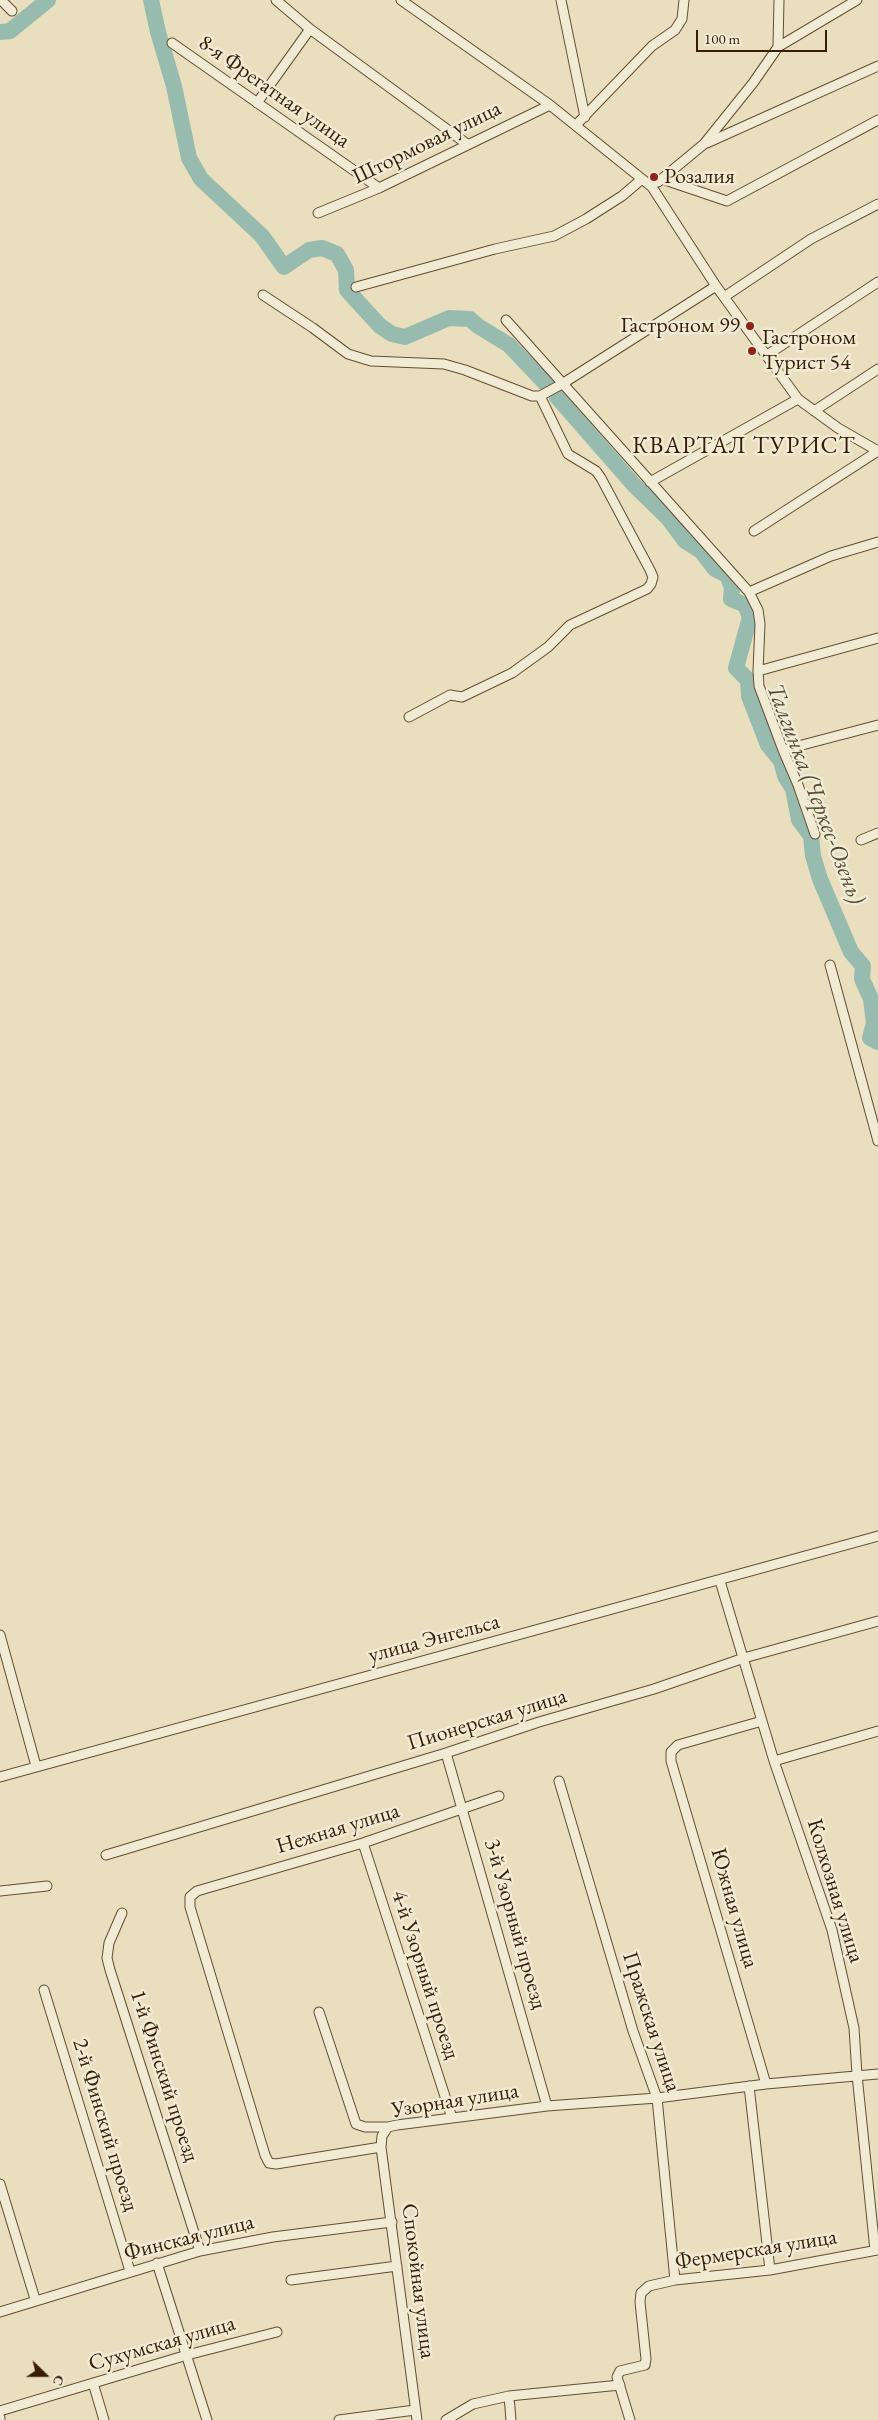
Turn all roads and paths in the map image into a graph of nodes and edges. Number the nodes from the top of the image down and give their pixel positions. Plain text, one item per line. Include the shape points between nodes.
1 (1, 0) edge
2 (276, 0) edge
3 (401, 0) edge
4 (561, 0) edge
5 (684, 0) edge
6 (779, 0) edge
7 (857, 0) edge
8 (12, 11) dead end
9 (310, 29) junction
10 (172, 43) dead end
11 (778, 47) junction
12 (878, 66) edge
13 (257, 103) junction
14 (550, 105) junction
15 (585, 117) junction
16 (878, 120) edge
17 (576, 125) junction
18 (467, 144) junction
19 (704, 144) junction
20 (642, 179) junction
21 (662, 179) junction
22 (652, 187) junction
23 (379, 188) junction
24 (878, 204) edge
25 (318, 213) dead end
26 (878, 282) edge
27 (716, 286) junction
28 (356, 287) dead end
29 (263, 295) dead end
30 (724, 297) junction
31 (506, 320) dead end
32 (768, 355) junction
33 (878, 370) edge
34 (562, 384) junction
35 (540, 396) junction
36 (798, 399) junction
37 (814, 411) junction
38 (878, 451) edge
39 (650, 482) junction
40 (754, 531) dead end
41 (878, 542) edge
42 (749, 592) junction
43 (878, 638) edge
44 (758, 671) junction
45 (409, 717) dead end
46 (878, 725) edge
47 (783, 750) junction
48 (878, 833) edge
49 (815, 834) dead end
50 (861, 840) dead end
51 (830, 965) dead end
52 (878, 1141) edge
53 (878, 1536) edge
54 (720, 1581) junction
55 (878, 1621) edge
56 (0, 1635) edge
57 (744, 1658) junction
58 (762, 1722) junction
59 (878, 1731) edge
60 (446, 1753) junction
61 (774, 1761) junction
62 (36, 1766) junction
63 (0, 1777) edge
64 (559, 1781) dead end
65 (499, 1796) dead end
66 (462, 1808) junction
67 (363, 1843) junction
68 (106, 1855) dead end
69 (47, 1886) dead end
70 (0, 1891) edge
71 (190, 1897) joint
72 (122, 1913) dead end
73 (44, 1990) dead end
74 (319, 2012) dead end
75 (878, 2074) edge
76 (857, 2075) junction
77 (766, 2084) junction
78 (749, 2086) junction
79 (657, 2098) junction
80 (547, 2106) junction
81 (452, 2118) junction
82 (388, 2127) junction
83 (381, 2147) junction
84 (0, 2184) edge
85 (392, 2222) junction
86 (877, 2250) edge
87 (200, 2251) junction
88 (158, 2263) junction
89 (397, 2266) junction
90 (770, 2270) junction
91 (130, 2271) junction
92 (291, 2280) dead end
93 (675, 2280) junction
94 (35, 2299) junction
95 (0, 2312) edge
96 (278, 2332) dead end
97 (187, 2355) junction
98 (93, 2383) junction
99 (620, 2385) junction
100 (509, 2396) junction
101 (415, 2410) junction
102 (0, 2411) edge
103 (104, 2420) edge
104 (207, 2420) edge
105 (339, 2420) edge
106 (417, 2420) edge
107 (446, 2420) edge
108 (511, 2420) edge
109 (630, 2420) edge

1 - 8 street
2 - 9 street
3 - 14 street
4 - 15 street
5 - 15 street via 682,19 674,30 652,46
6 - 11 street
7 - 11 street
9 - 13 street
9 - 18 street
10 - 13 street, 8-я Фрегатная улица
11 - 19 street
12 - 19 street
13 - 23 street, 8-я Фрегатная улица
14 - 17 street
14 - 18 street, Штормовая улица
15 - 17 street
16 - 21 street via 728,201
17 - 20 street
18 - 23 street, Штормовая улица
19 - 21 street
20 - 22 street
20 - 28 street via 622,196 554,236
21 - 22 street
22 - 27 street
23 - 25 street, Штормовая улица
24 - 30 street via 810,239
26 - 32 street
27 - 30 street
27 - 34 street
29 - 35 street via 348,354 371,361 444,364 523,394
30 - 32 street
31 - 34 street
32 - 36 street
33 - 37 street
34 - 35 street
34 - 39 street
35 - 45 street via 568,454 596,471 601,478 650,570 652,584 570,625 548,647 512,673 462,697 450,695
36 - 37 street
36 - 39 street
37 - 38 street
38 - 40 street
39 - 42 street
41 - 42 street via 830,556
42 - 44 street via 758,610 760,624
43 - 44 street
44 - 47 street via 760,686
46 - 47 street
47 - 49 street
48 - 50 street
51 - 52 street
53 - 54 street, улица Энгельса
54 - 57 street, Колхозная улица
54 - 62 street, улица Энгельса
55 - 57 street, Пионерская улица
56 - 62 street
57 - 58 street, Колхозная улица
57 - 60 street, Пионерская улица
58 - 61 street, Колхозная улица
58 - 77 street, Южная улица via 678,1745 671,1752 671,1761
59 - 61 street
60 - 66 street, 3-й Узорный проезд
60 - 68 street, Пионерская улица
61 - 76 street, Колхозная улица via 832,1930 854,2028
62 - 63 street, улица Энгельса
64 - 79 street, Пражская улица via 633,2031
65 - 66 street, Нежная улица
66 - 67 street, Нежная улица
66 - 80 street, 3-й Узорный проезд
67 - 71 street, Нежная улица via 197,1891
67 - 81 street, 4-й Узорный проезд
69 - 70 street
71 - 83 street, Узорная улица via 190,1907 269,2163
72 - 87 street, 1-й Финский проезд via 109,1943 107,1958
73 - 91 street, 2-й Финский проезд
74 - 82 street via 356,2124
75 - 76 street, Узорная улица
76 - 77 street, Узорная улица
76 - 86 street, Колхозная улица
77 - 78 street, Узорная улица
78 - 79 street, Узорная улица
78 - 90 street
79 - 80 street, Узорная улица
79 - 93 street, Пражская улица
80 - 81 street, Узорная улица
81 - 82 street, Узорная улица
82 - 83 street, Узорная улица via 382,2136
83 - 85 street, Спокойная улица
84 - 94 street
85 - 87 street, Финская улица via 273,2237
85 - 89 street, Спокойная улица
86 - 90 street, Фермерская улица
87 - 88 street, Финская улица
88 - 91 street, Финская улица
88 - 97 street
89 - 92 street
89 - 101 street, Спокойная улица
90 - 93 street, Фермерская улица
91 - 94 street, Финская улица
93 - 99 street, Фермерская улица via 649,2286 641,2293 645,2365 620,2371 617,2377
94 - 95 street, Финская улица
96 - 97 street, Сухумская улица
97 - 98 street, Сухумская улица
97 - 104 street
98 - 102 street, Сухумская улица
98 - 103 street
99 - 100 street
99 - 109 street
100 - 107 street via 473,2404
100 - 108 street
101 - 105 street
101 - 106 street, Спокойная улица

